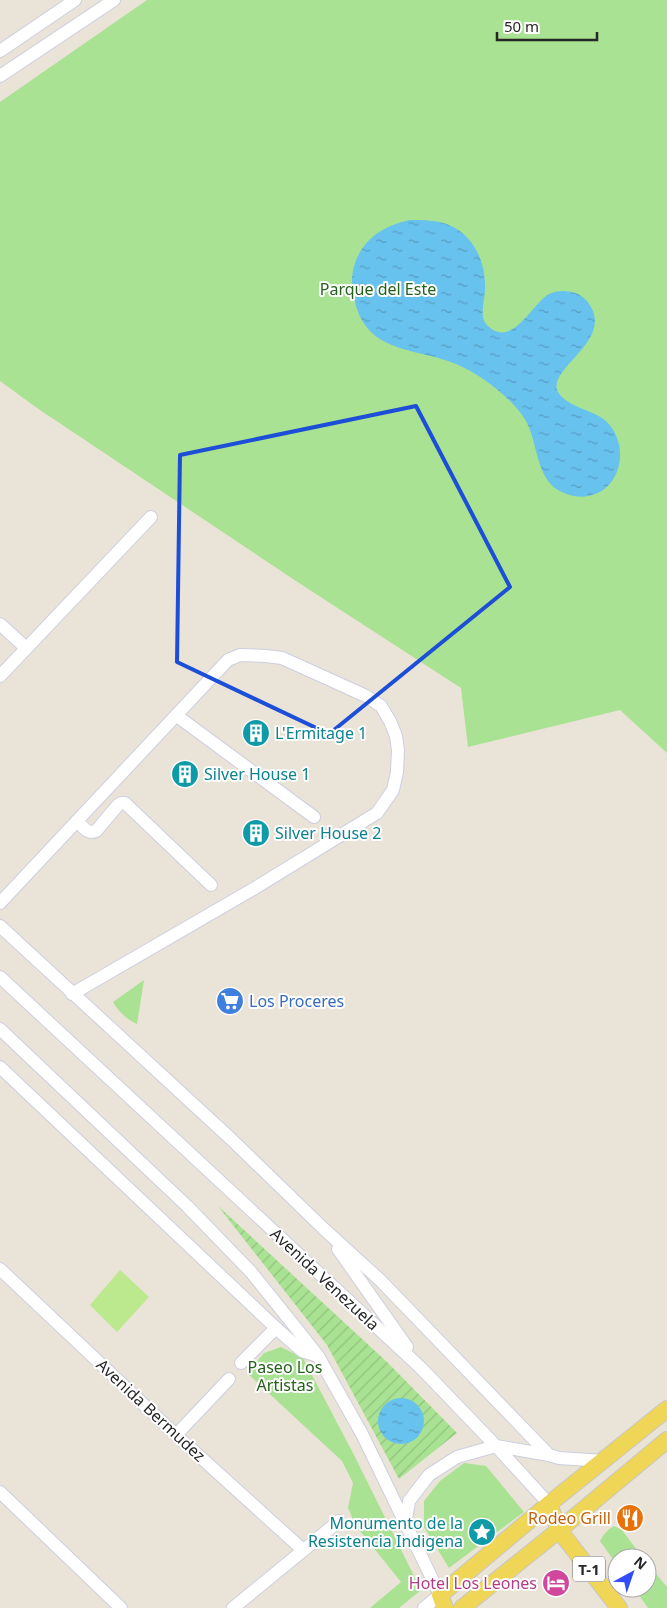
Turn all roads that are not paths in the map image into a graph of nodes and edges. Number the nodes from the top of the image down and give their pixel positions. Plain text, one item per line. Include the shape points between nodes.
1 (76, 0) edge
2 (114, 0) edge
3 (0, 51) edge
4 (0, 76) edge
5 (151, 517) dead end
6 (0, 624) edge
7 (26, 648) junction
8 (0, 676) edge
9 (177, 716) junction
10 (314, 817) dead end
11 (77, 821) junction
12 (211, 885) dead end
13 (0, 903) edge
14 (0, 926) edge
15 (0, 977) edge
16 (72, 994) junction
17 (0, 1029) edge
18 (0, 1067) edge
19 (325, 1230) junction
20 (0, 1269) edge
21 (276, 1328) junction
22 (318, 1356) junction
23 (241, 1363) dead end
24 (421, 1368) junction
25 (229, 1379) dead end
26 (667, 1409) edge
27 (176, 1435) junction
28 (667, 1440) edge
29 (496, 1446) junction
30 (549, 1455) junction
31 (604, 1461) junction
32 (0, 1492) edge
33 (549, 1504) junction
34 (338, 1521) dead end
35 (406, 1525) junction
36 (559, 1530) junction
37 (303, 1550) junction
38 (443, 1602) edge
39 (121, 1608) edge
40 (232, 1608) edge
41 (424, 1608) edge
42 (462, 1608) edge
43 (619, 1608) edge

1 - 3 street
2 - 4 street
5 - 7 street
6 - 7 street
7 - 8 street
9 - 10 street
9 - 11 street
9 - 16 street via 228,660 240,655 282,658 381,706 396,736 398,750 393,790 376,813
11 - 12 street via 92,833 118,805 125,803
11 - 13 street
14 - 16 street
15 - 24 street, Avenida Venezuela
16 - 19 street
17 - 22 street via 188,1206 251,1272
18 - 21 street
19 - 24 street
19 - 30 street via 380,1280
20 - 27 street, Avenida Bermudez
21 - 22 street via 302,1351
21 - 23 street
22 - 35 street via 362,1434
24 - 29 street, Avenida Venezuela
25 - 27 street
26 - 31 main road
27 - 37 street, Avenida Bermudez
28 - 36 main road
29 - 30 street
29 - 33 street, Avenida Venezuela
29 - 35 street via 457,1457 429,1475 410,1501
30 - 31 street
31 - 33 main road
32 - 39 street
33 - 36 main road, Avenida Venezuela / T-1
33 - 38 main road
34 - 37 street
35 - 38 street
36 - 42 main road
36 - 43 main road, Avenida Venezuela / T-1
37 - 40 street
38 - 41 street

